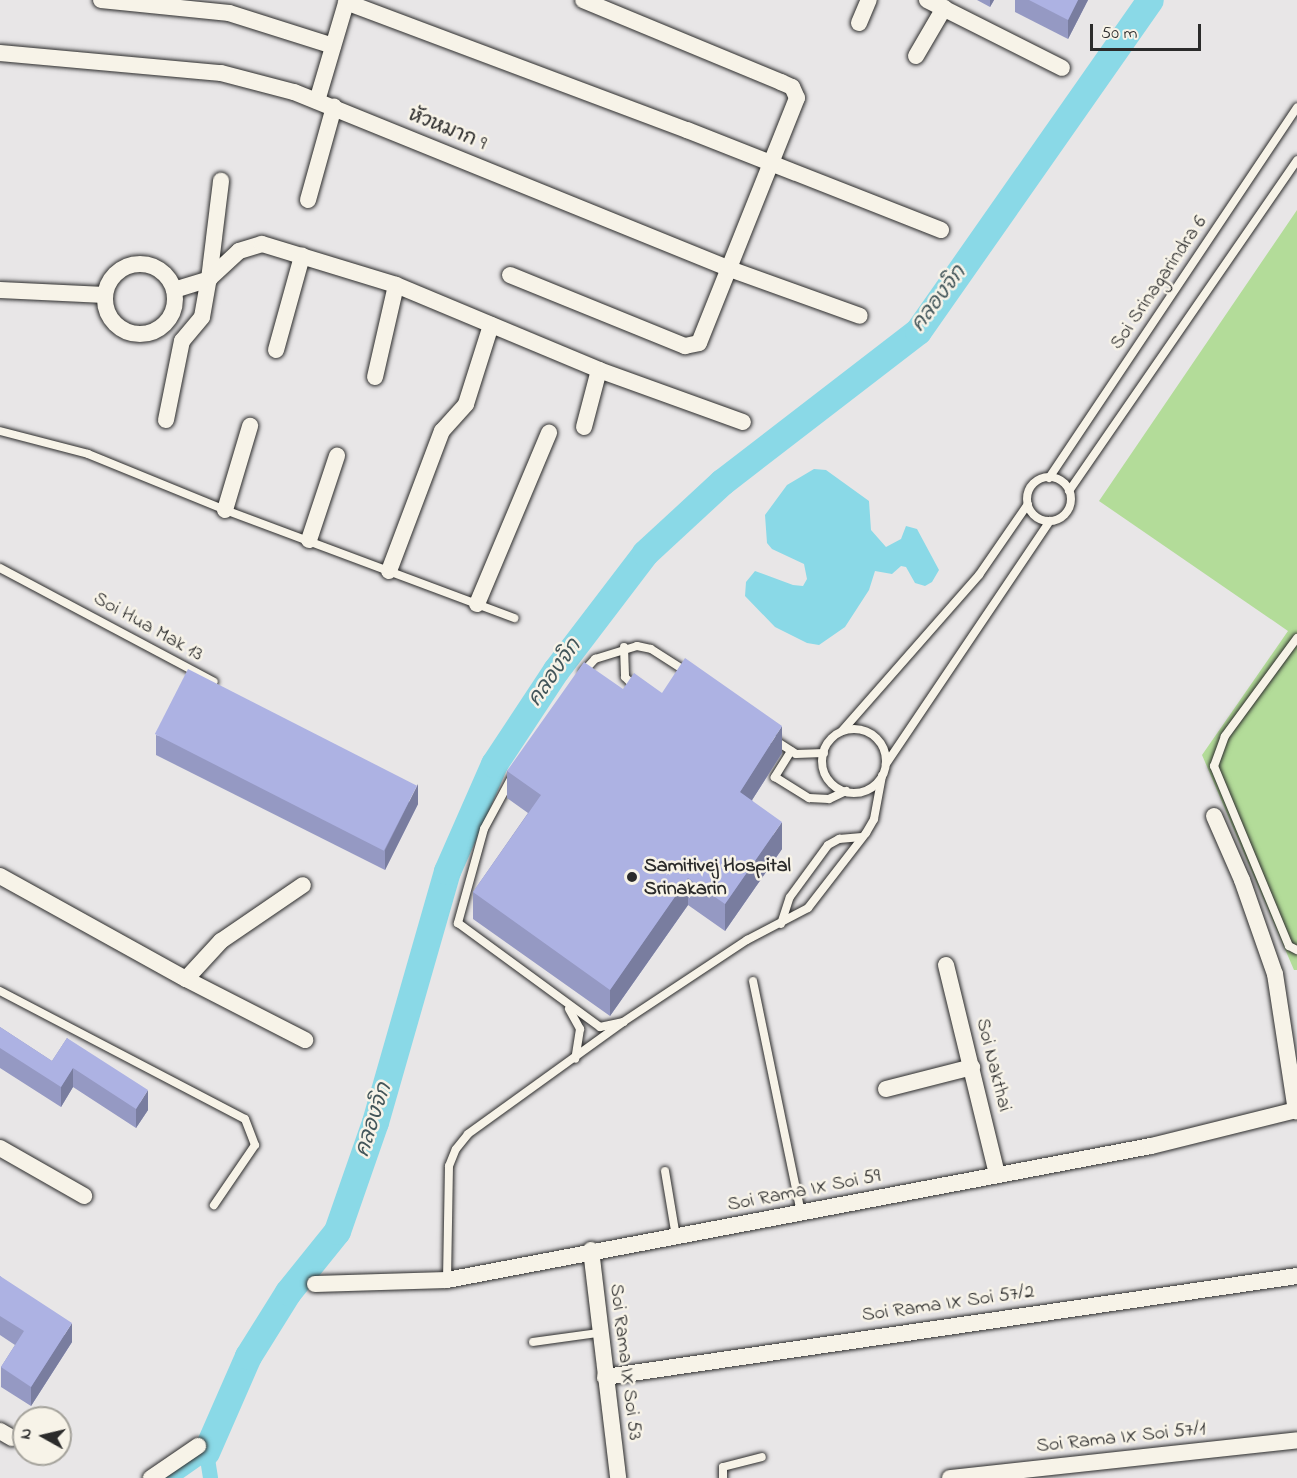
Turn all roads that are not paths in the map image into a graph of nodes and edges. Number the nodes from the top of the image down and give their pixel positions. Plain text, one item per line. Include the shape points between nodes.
1 (101, 0) edge
2 (583, 0) edge
3 (869, 0) edge
4 (927, 0) edge
5 (346, 1) edge
6 (944, 8) junction
7 (859, 23) dead end
8 (333, 46) junction
9 (0, 53) edge
10 (916, 56) dead end
11 (1062, 68) dead end
12 (317, 101) junction
13 (334, 107) junction
14 (1297, 107) edge
15 (1297, 160) edge
16 (772, 163) junction
17 (221, 181) dead end
18 (308, 200) dead end
19 (941, 230) dead end
20 (302, 256) junction
21 (728, 268) junction
22 (510, 275) dead end
23 (209, 279) junction
24 (396, 285) junction
25 (0, 290) edge
26 (174, 290) junction
27 (105, 295) junction
28 (860, 316) dead end
29 (491, 325) junction
30 (276, 350) dead end
31 (599, 370) junction
32 (375, 377) dead end
33 (166, 420) dead end
34 (743, 422) dead end
35 (250, 426) dead end
36 (584, 427) dead end
37 (0, 431) edge
38 (549, 433) dead end
39 (337, 456) dead end
40 (1049, 478) junction
41 (1069, 491) junction
42 (1028, 504) junction
43 (225, 510) junction
44 (1050, 521) junction
45 (309, 540) junction
46 (0, 568) edge
47 (389, 571) junction
48 (477, 604) junction
49 (514, 618) dead end
50 (1297, 638) edge
51 (624, 647) junction
52 (698, 680) edge
53 (577, 681) edge
54 (226, 689) edge
55 (644, 692) edge
56 (762, 730) edge
57 (842, 731) junction
58 (791, 751) junction
59 (824, 753) junction
60 (886, 764) junction
61 (518, 769) edge
62 (882, 776) junction
63 (846, 791) junction
64 (1214, 816) dead end
65 (862, 837) junction
66 (0, 876) edge
67 (303, 885) dead end
68 (781, 924) junction
69 (1297, 950) edge
70 (946, 965) dead end
71 (186, 979) junction
72 (753, 981) dead end
73 (0, 991) edge
74 (565, 1004) junction
75 (623, 1022) junction
76 (305, 1040) dead end
77 (574, 1059) junction
78 (972, 1067) junction
79 (886, 1089) dead end
80 (1297, 1111) edge
81 (0, 1148) edge
82 (665, 1171) dead end
83 (997, 1175) junction
84 (84, 1196) dead end
85 (214, 1205) dead end
86 (801, 1214) junction
87 (676, 1237) junction
88 (591, 1250) junction
89 (1297, 1276) edge
90 (447, 1280) junction
91 (315, 1284) dead end
92 (598, 1333) junction
93 (533, 1342) dead end
94 (604, 1377) junction
95 (1297, 1440) edge
96 (198, 1446) dead end
97 (762, 1457) dead end
98 (151, 1478) edge
99 (618, 1478) edge
100 (723, 1478) edge
101 (950, 1478) edge

1 - 8 street via 228,13
2 - 16 street via 792,87 797,98
3 - 7 street
4 - 6 street
5 - 8 street
5 - 16 street
6 - 10 street
6 - 11 street
8 - 12 street
9 - 12 street, หัวหมาก 9 via 221,73
12 - 13 street, หัวหมาก 9
13 - 18 street
13 - 21 street, หัวหมาก 9
14 - 40 lane, Soi Srinagarindra 6
15 - 41 lane
16 - 19 street
16 - 21 street
17 - 23 street
20 - 23 street via 262,244 239,251
20 - 24 street
20 - 30 street
21 - 22 street via 707,331 692,346
21 - 28 street, หัวหมาก 9
23 - 26 street
23 - 33 street via 202,317 182,341
24 - 29 street
24 - 32 street
25 - 27 street
26 - 27 street via 159,269 136,264 115,274
26 - 27 street via 173,311 168,321 159,329 137,335 117,326 105,307
29 - 31 street
29 - 47 street via 466,404 442,431
31 - 34 street
31 - 36 street
35 - 43 street
37 - 43 lane via 88,453
38 - 48 street
39 - 45 street
40 - 41 lane via 1060,481
40 - 42 lane, Soi Srinagarindra 6 via 1032,486
41 - 44 lane via 1067,511
42 - 44 lane via 1038,519
42 - 57 lane via 979,575
43 - 45 lane
44 - 60 lane
45 - 47 lane
46 - 54 lane, Soi Hua Mak 13
47 - 48 lane
48 - 49 lane
50 - 69 lane via 1225,736 1214,766 1289,946
51 - 52 lane via 651,649
51 - 53 lane via 595,659
51 - 55 lane via 625,677
56 - 58 lane
57 - 59 lane
57 - 60 lane via 864,730 874,735 881,743
58 - 59 lane via 809,756
58 - 63 lane via 775,777 809,798 829,799
59 - 63 lane via 830,781
60 - 62 lane
61 - 74 lane via 490,810 458,923
62 - 63 lane via 867,790
62 - 65 lane via 874,819
64 - 80 street via 1242,880 1275,974
65 - 68 lane via 808,908
65 - 68 lane via 839,839 828,845 790,897
66 - 71 street
67 - 71 street via 221,941
68 - 75 lane via 747,939
70 - 78 street, Soi Nakthai
71 - 76 street
72 - 86 lane
73 - 85 lane via 245,1119 255,1145
74 - 75 lane via 600,1027
74 - 77 lane via 580,1029
75 - 77 lane
77 - 90 lane via 468,1134 456,1149 449,1166
78 - 79 street
78 - 83 street, Soi Nakthai
80 - 83 street, Soi Rama IX Soi 59 via 1151,1146
81 - 84 street
82 - 87 lane
83 - 86 street, Soi Rama IX Soi 59
86 - 87 street, Soi Rama IX Soi 59
87 - 88 street, Soi Rama IX Soi 59
88 - 90 street, Soi Rama IX Soi 59
88 - 92 street, Soi Rama IX Soi 53
89 - 94 street, Soi Rama IX Soi 57/2
90 - 91 street, Soi Rama IX Soi 59
92 - 93 lane
92 - 94 street, Soi Rama IX Soi 53
94 - 99 street, Soi Rama IX Soi 53
95 - 101 street, Soi Rama IX Soi 57/1
96 - 98 street
97 - 100 lane via 723,1467

